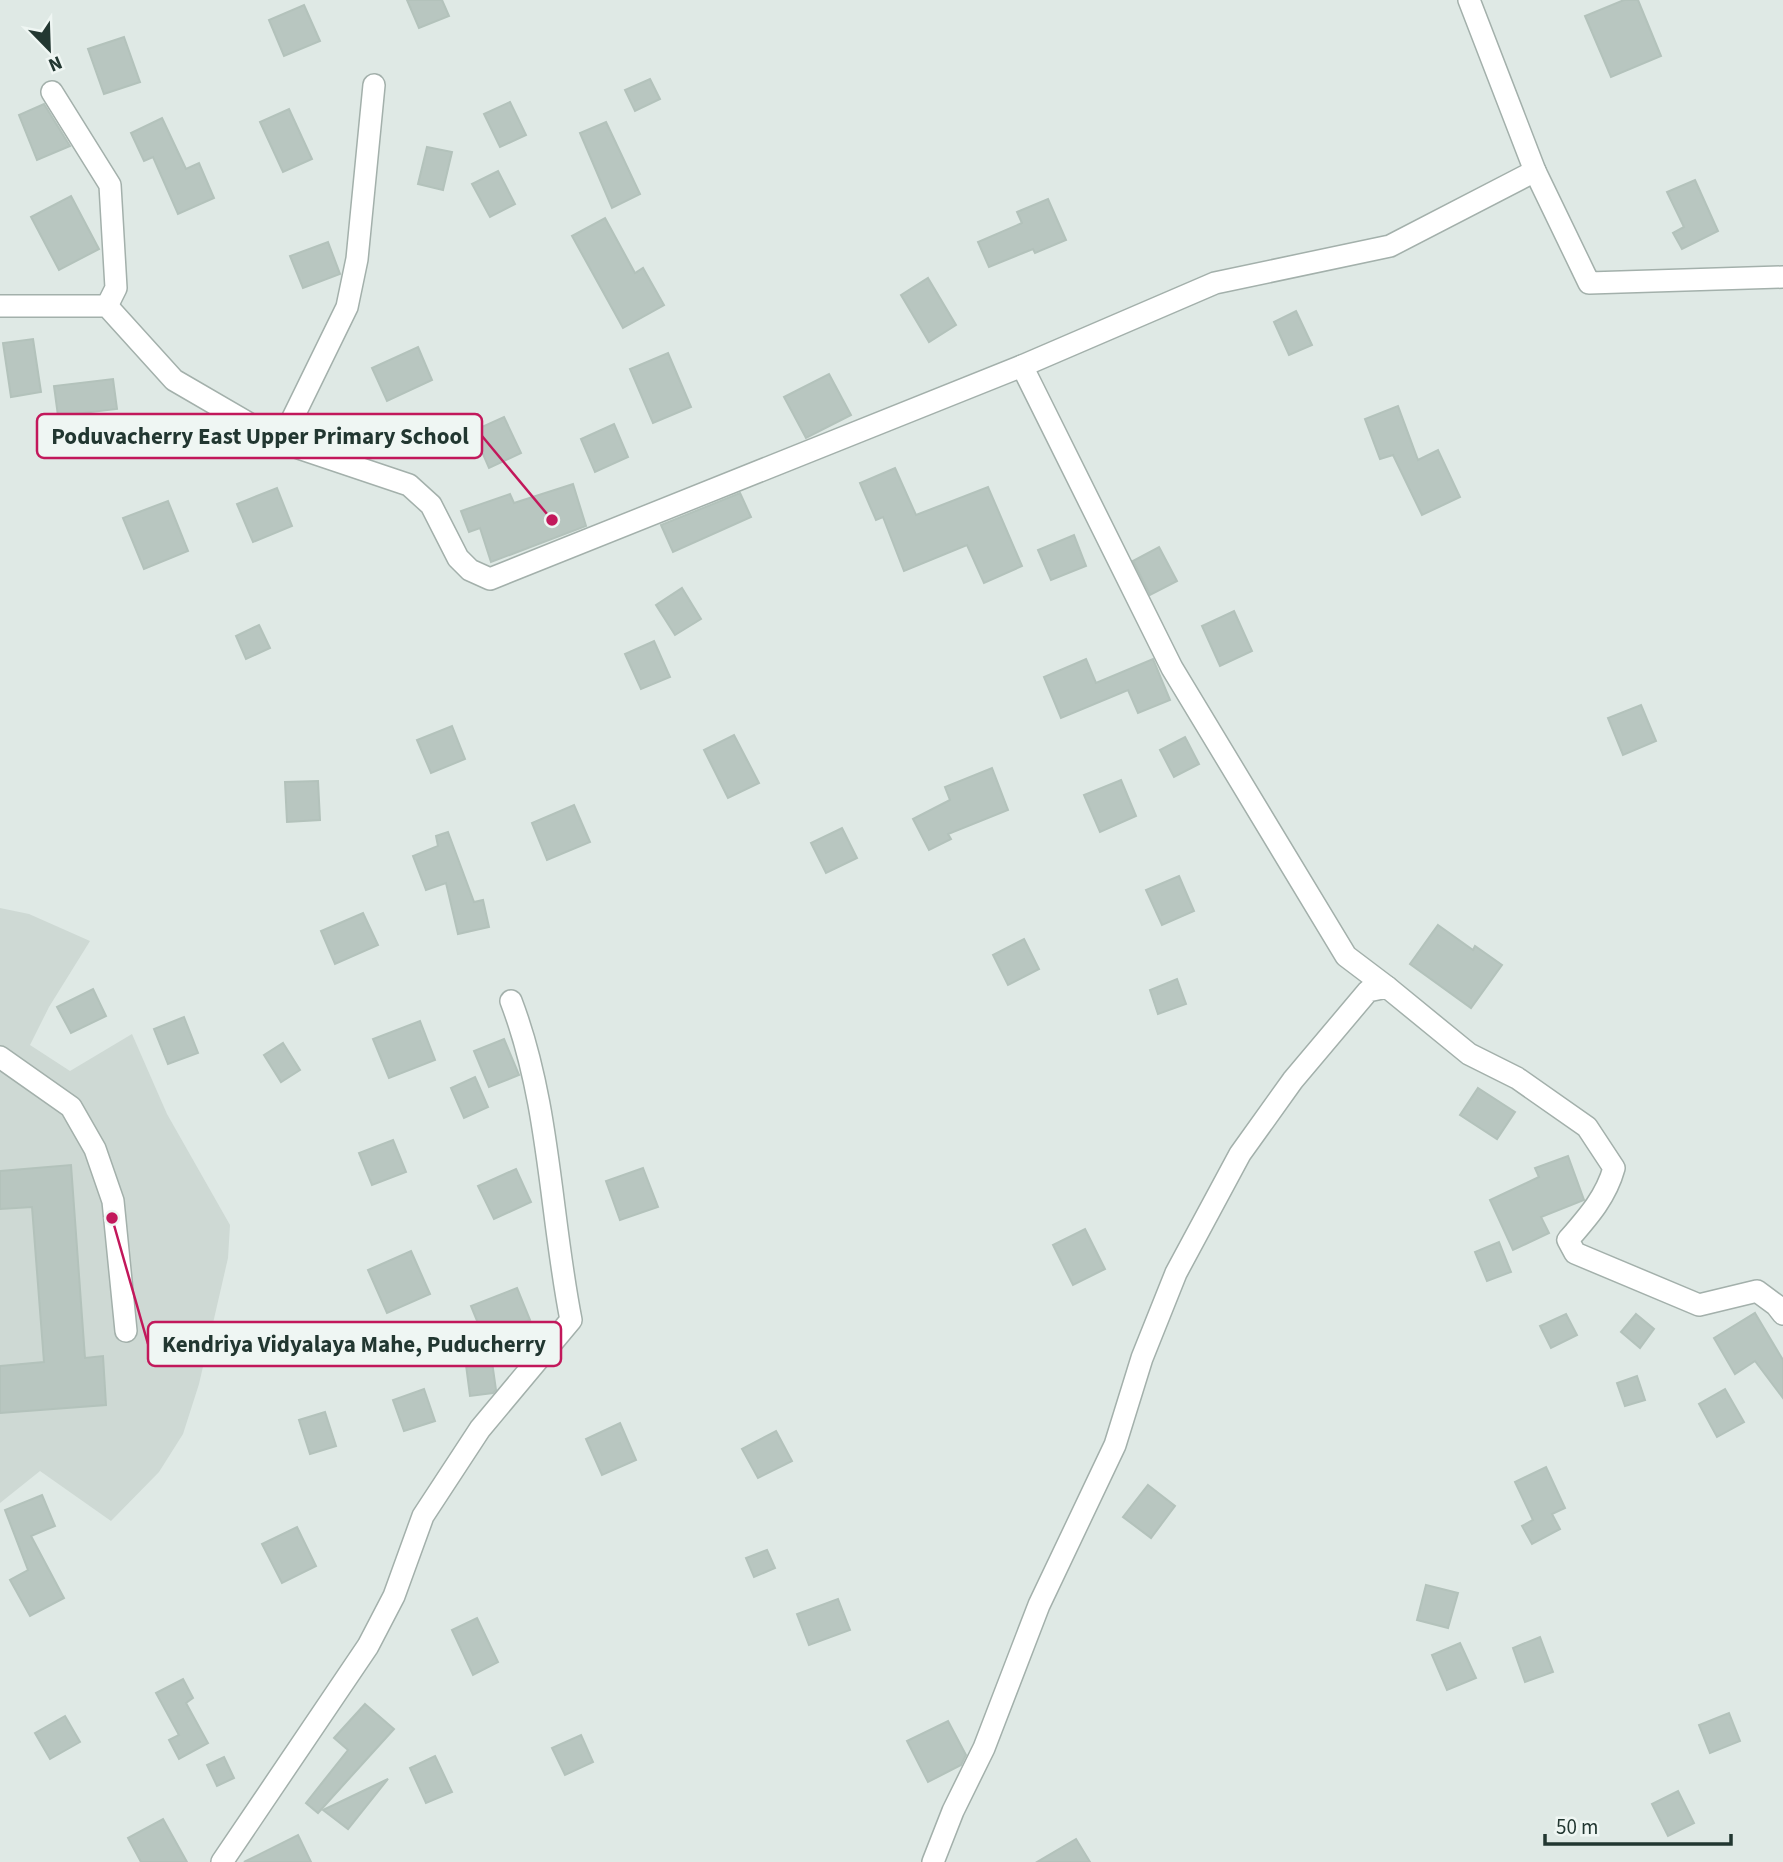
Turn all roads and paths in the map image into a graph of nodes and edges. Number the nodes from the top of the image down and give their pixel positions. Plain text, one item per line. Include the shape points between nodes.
1 (1469, 0) edge
2 (374, 85) dead end
3 (52, 92) dead end
4 (1535, 171) junction
5 (1783, 277) edge
6 (0, 306) edge
7 (107, 306) junction
8 (1022, 366) junction
9 (281, 442) junction
10 (1387, 987) junction
11 (511, 1001) dead end
12 (4, 1064) edge
13 (1783, 1314) edge
14 (126, 1331) dead end
15 (243, 1853) edge
16 (222, 1862) edge
17 (933, 1862) edge

1 - 4 street
2 - 9 street via 357,259 347,307
3 - 7 street via 110,184 116,288
4 - 5 street via 1589,283
4 - 8 street via 1390,246 1215,284
6 - 7 street
7 - 9 street via 174,380
8 - 9 street via 490,579 458,558 431,505 409,485
8 - 10 street via 1172,668 1346,956
10 - 13 street via 1469,1054 1517,1078 1587,1127 1614,1168 1609,1187 1568,1240 1575,1253 1699,1305 1757,1291
10 - 17 street via 1368,992 1293,1080 1240,1154 1176,1273 1115,1445 1039,1605 984,1748
11 - 15 street via 530,1065 552,1178 558,1252 571,1320 480,1429 423,1517 394,1595 368,1646 313,1724
12 - 14 street via 71,1107 95,1149 113,1201
15 - 16 street

